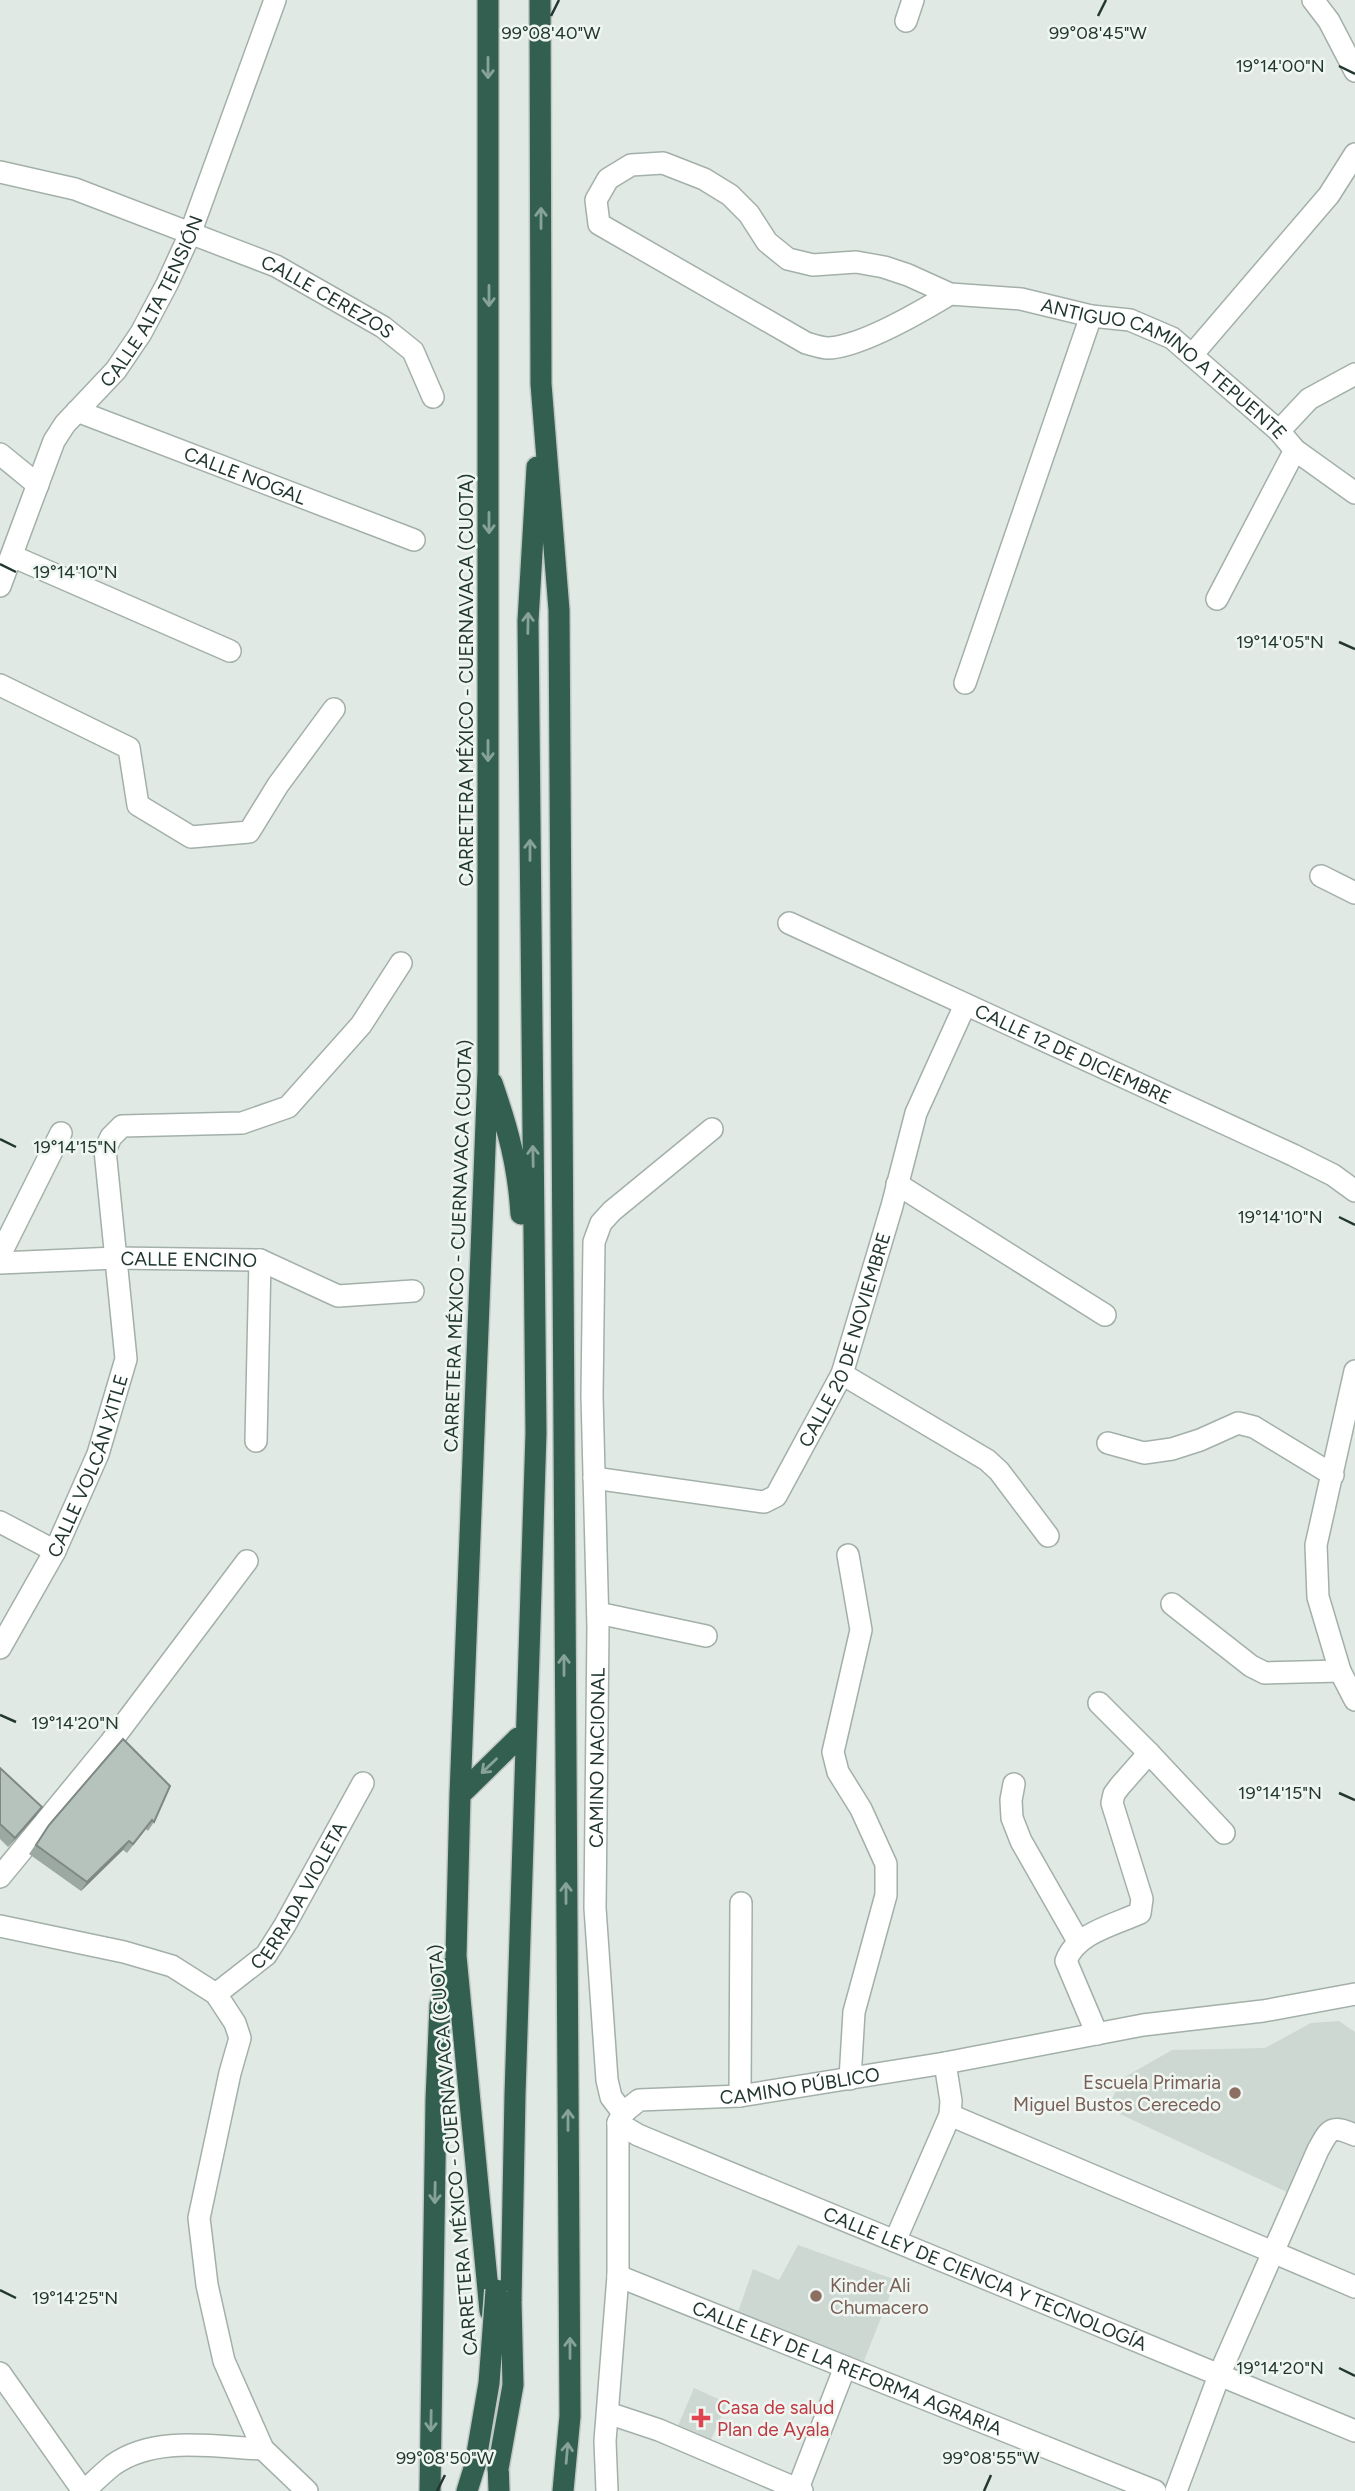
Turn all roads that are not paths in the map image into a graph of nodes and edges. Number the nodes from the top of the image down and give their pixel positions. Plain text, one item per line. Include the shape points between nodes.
1 (488, 0) edge
2 (540, 0) edge
3 (913, 0) edge
4 (1313, 0) edge
5 (271, 3) edge
6 (906, 21) dead end
7 (1355, 71) edge
8 (1355, 154) edge
9 (0, 172) edge
10 (190, 234) junction
11 (950, 293) junction
12 (1091, 316) junction
13 (1192, 355) junction
14 (1355, 374) edge
15 (541, 384) junction
16 (433, 397) dead end
17 (77, 411) junction
18 (1279, 431) junction
19 (1296, 450) junction
20 (0, 454) edge
21 (38, 485) junction
22 (1355, 493) edge
23 (414, 540) dead end
24 (12, 556) junction
25 (0, 586) edge
26 (1217, 599) dead end
27 (230, 651) dead end
28 (965, 683) dead end
29 (0, 685) edge
30 (334, 709) dead end
31 (1321, 876) dead end
32 (1355, 893) edge
33 (789, 923) dead end
34 (401, 963) dead end
35 (965, 1005) junction
36 (488, 1071) junction
37 (712, 1129) dead end
38 (61, 1133) dead end
39 (897, 1184) junction
40 (1355, 1191) edge
41 (0, 1255) edge
42 (116, 1258) junction
43 (260, 1260) junction
44 (0, 1263) edge
45 (412, 1291) dead end
46 (1105, 1315) dead end
47 (1355, 1371) edge
48 (842, 1374) junction
49 (256, 1441) dead end
50 (1108, 1443) dead end
51 (1333, 1475) junction
52 (594, 1478) junction
53 (0, 1522) edge
54 (1048, 1536) dead end
55 (55, 1551) junction
56 (848, 1555) dead end
57 (247, 1561) dead end
58 (1172, 1604) dead end
59 (598, 1613) junction
60 (706, 1636) dead end
61 (2, 1640) edge
62 (1340, 1671) junction
63 (1355, 1700) edge
64 (1100, 1703) dead end
65 (518, 1738) junction
66 (1149, 1753) junction
67 (363, 1783) dead end
68 (1014, 1784) dead end
69 (460, 1795) junction
70 (1224, 1833) dead end
71 (0, 1877) edge
72 (741, 1903) dead end
73 (0, 1926) edge
74 (1079, 1941) junction
75 (456, 1956) junction
76 (216, 1994) junction
77 (1355, 1994) edge
78 (1097, 2034) junction
79 (945, 2063) junction
80 (850, 2079) junction
81 (740, 2096) junction
82 (950, 2115) junction
83 (621, 2118) junction
84 (1355, 2136) edge
85 (895, 2241) junction
86 (1272, 2251) junction
87 (618, 2276) junction
88 (1355, 2287) edge
89 (845, 2367) junction
90 (0, 2373) edge
91 (1220, 2373) junction
92 (608, 2413) junction
93 (1355, 2431) edge
94 (263, 2449) junction
95 (799, 2490) edge
96 (84, 2491) edge
97 (307, 2491) edge
98 (430, 2491) edge
99 (467, 2491) edge
100 (492, 2491) edge
101 (499, 2491) edge
102 (563, 2491) edge
103 (607, 2491) edge
104 (1155, 2491) edge
105 (1176, 2491) edge

1 -> 36 highway, CARRETERA MÉXICO - CUERNAVACA (CUOTA)
15 -> 2 highway
3 - 6 street
4 - 7 street
5 - 10 street, CALLE ALTA TENSIÓN
8 - 13 street via 1329,195
9 - 10 street, CALLE CEREZOS via 75,189
10 - 16 street, CALLE CEREZOS via 276,266 383,327 414,351
10 - 17 street, CALLE ALTA TENSIÓN via 141,333 116,370
11 - 11 street, ANTIGUO CAMINO A TEPUENTE via 908,319 844,346 806,343 599,224 596,200 608,179 631,165 663,163 730,195 750,214 767,242 788,260 884,267
11 - 12 street, ANTIGUO CAMINO A TEPUENTE via 1021,299
12 - 13 street, ANTIGUO CAMINO A TEPUENTE via 1130,320 1172,338
12 - 28 street
13 - 18 street, ANTIGUO CAMINO A TEPUENTE
14 - 18 street via 1309,399
100 -> 15 highway, bridge via 513,2385 515,2095 536,1433 528,621
102 -> 15 highway via 570,2416 559,610
17 - 21 street, CALLE ALTA TENSIÓN via 54,441
17 - 23 street, CALLE NOGAL
18 - 19 street, ANTIGUO CAMINO A TEPUENTE
19 - 22 street, ANTIGUO CAMINO A TEPUENTE
19 - 26 street
20 - 21 street
21 - 24 street, CALLE ALTA TENSIÓN
24 - 25 street, CALLE ALTA TENSIÓN
24 - 27 street
29 - 30 street via 129,748 138,805 191,837 249,832
31 - 32 street
33 - 35 street, CALLE 12 DE DICIEMBRE
34 - 42 street, CALLE VOLCÁN XITLE via 361,1025 288,1107 242,1123 122,1126 111,1137 104,1150
35 - 39 street, CALLE 20 DE NOVIEMBRE via 915,1113
35 - 40 street, CALLE 12 DE DICIEMBRE via 1293,1155
36 - 65 highway via 511,1138 520,1203 529,1449
36 - 69 highway, CARRETERA MÉXICO - CUERNAVACA (CUOTA)
37 - 52 street, CAMINO NACIONAL via 612,1211 594,1242
38 - 41 street
39 - 46 street
39 - 48 street, CALLE 20 DE NOVIEMBRE
42 - 43 street, CALLE ENCINO
42 - 44 street, CALLE ENCINO
42 - 55 street, CALLE VOLCÁN XITLE via 126,1359 99,1454
43 - 45 street, CALLE ENCINO via 338,1296
43 - 49 street
47 - 51 street
48 - 52 street, CALLE 20 DE NOVIEMBRE via 776,1496 764,1502
48 - 54 street via 969,1448 999,1471
50 - 51 street via 1144,1453 1172,1449 1238,1423 1254,1427
51 - 62 street via 1316,1545 1318,1597
52 - 59 street, CAMINO NACIONAL
53 - 55 street
55 - 61 street, CALLE VOLCÁN XITLE
56 - 80 street via 861,1630 833,1752 838,1772 862,1809 886,1864 886,1895 854,2012
57 - 71 street via 110,1743
58 - 62 street via 1265,1673
59 - 60 street
59 - 83 street, CAMINO NACIONAL via 595,1908 607,2080
62 - 63 street
64 - 66 street
65 -> 69 highway
65 - 99 highway, bridge via 490,2370
66 - 70 street
66 - 74 street via 1119,1786 1112,1803 1142,1899 1140,1913
67 - 76 street, CERRADA VIOLETA via 266,1955
68 - 74 street via 1012,1818 1021,1841
69 - 75 highway, CARRETERA MÉXICO - CUERNAVACA (CUOTA)
72 - 81 street
73 - 76 street via 172,1966
74 - 78 street via 1066,1961
75 -> 98 highway via 440,2005
75 - 101 highway, CARRETERA MÉXICO - CUERNAVACA (CUOTA) via 498,2393
76 - 94 street via 240,2038 198,2218 224,2361
77 - 78 street, CAMINO PÚBLICO
78 - 79 street, CAMINO PÚBLICO
79 - 80 street, CAMINO PÚBLICO
79 - 82 street
80 - 81 street, CAMINO PÚBLICO
81 - 83 street, CAMINO PÚBLICO via 639,2100
82 - 85 street
82 - 86 street
83 - 85 street, CALLE LEY DE CIENCIA Y TECNOLOGÍA via 638,2135
83 - 87 street
84 - 86 street via 1339,2128 1328,2132
85 - 91 street, CALLE LEY DE CIENCIA Y TECNOLOGÍA
86 - 88 street
86 - 91 street
87 - 89 street, CALLE LEY DE LA REFORMA AGRARIA
87 - 92 street
89 - 95 street
89 - 104 street, CALLE LEY DE LA REFORMA AGRARIA
90 - 96 street
91 - 93 street, CALLE LEY DE CIENCIA Y TECNOLOGÍA
91 - 105 street
92 - 95 street
92 - 103 street
94 - 96 street via 155,2447 114,2464
94 - 97 street

